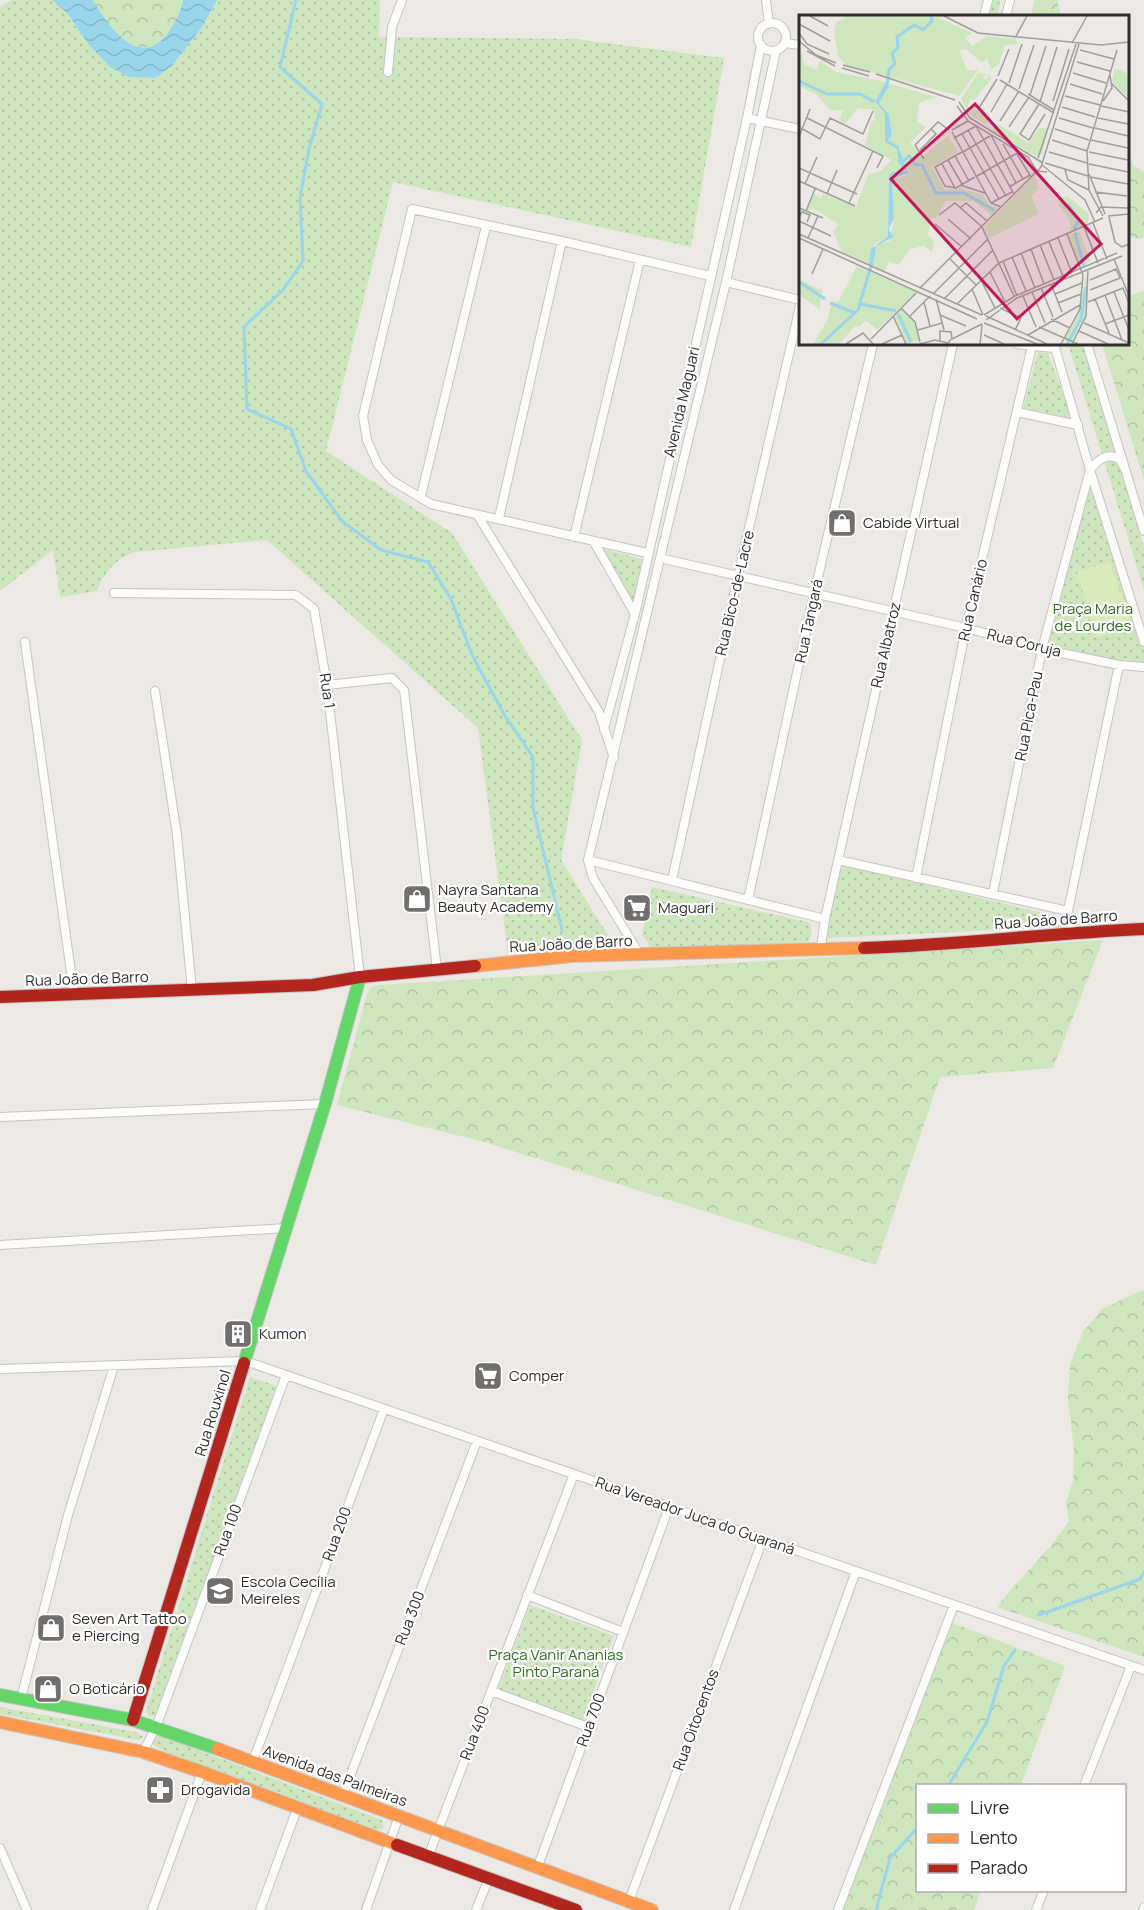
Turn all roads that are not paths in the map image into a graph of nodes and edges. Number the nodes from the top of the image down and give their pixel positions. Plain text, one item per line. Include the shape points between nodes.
1 (402, 0) edge
2 (766, 0) edge
3 (987, 0) edge
4 (1010, 0) edge
5 (984, 15) edge
6 (1006, 15) edge
7 (769, 24) junction
8 (785, 43) junction
9 (761, 45) junction
10 (799, 45) edge
11 (776, 51) junction
12 (388, 72) dead end
13 (747, 118) junction
14 (761, 121) junction
15 (799, 129) edge
16 (486, 226) junction
17 (562, 241) junction
18 (640, 260) junction
19 (710, 276) junction
20 (726, 282) junction
21 (799, 300) edge
22 (799, 315) edge
23 (873, 345) edge
24 (953, 345) edge
25 (1024, 345) edge
26 (1087, 345) edge
27 (1032, 346) junction
28 (1054, 346) edge
29 (1017, 412) junction
30 (1078, 425) junction
31 (1125, 469) junction
32 (1090, 470) junction
33 (421, 496) junction
34 (478, 516) junction
35 (499, 518) junction
36 (1144, 531) edge
37 (574, 537) junction
38 (594, 542) junction
39 (647, 554) junction
40 (660, 558) junction
41 (738, 576) junction
42 (114, 593) dead end
43 (814, 594) junction
44 (893, 612) junction
45 (635, 614) junction
46 (966, 628) junction
47 (25, 642) dead end
48 (1144, 642) edge
49 (1042, 649) junction
50 (1119, 665) junction
51 (1144, 668) edge
52 (327, 685) junction
53 (155, 691) dead end
54 (604, 713) junction
55 (623, 720) junction
56 (604, 729) junction
57 (619, 736) junction
58 (614, 758) junction
59 (588, 860) junction
60 (838, 860) junction
61 (916, 878) junction
62 (672, 880) junction
63 (993, 893) junction
64 (748, 900) junction
65 (1068, 911) junction
66 (825, 919) junction
67 (1144, 929) edge
68 (1073, 932) junction
69 (821, 948) junction
70 (640, 955) junction
71 (437, 969) junction
72 (360, 977) junction
73 (192, 990) junction
74 (74, 994) junction
75 (0, 997) edge
76 (325, 1104) junction
77 (0, 1118) edge
78 (286, 1228) junction
79 (0, 1245) edge
80 (245, 1361) junction
81 (114, 1366) junction
82 (0, 1369) edge
83 (285, 1375) junction
84 (384, 1409) junction
85 (477, 1441) junction
86 (574, 1474) junction
87 (669, 1507) junction
88 (763, 1539) junction
89 (856, 1571) junction
90 (527, 1595) junction
91 (954, 1605) junction
92 (623, 1632) junction
93 (1131, 1666) junction
94 (1144, 1670) edge
95 (491, 1691) junction
96 (0, 1695) edge
97 (21, 1699) junction
98 (133, 1720) junction
99 (0, 1722) edge
100 (156, 1727) junction
101 (588, 1727) junction
102 (143, 1752) junction
103 (253, 1761) junction
104 (202, 1772) junction
105 (1084, 1784) edge
106 (343, 1795) junction
107 (297, 1809) junction
108 (399, 1816) junction
109 (438, 1830) junction
110 (390, 1842) junction
111 (0, 1848) edge
112 (428, 1857) junction
113 (538, 1866) junction
114 (489, 1878) junction
115 (1043, 1892) edge
116 (629, 1901) junction
117 (27, 1910) edge
118 (152, 1910) edge
119 (260, 1910) edge
120 (366, 1910) edge
121 (476, 1910) edge
122 (576, 1910) edge
123 (652, 1910) edge
124 (734, 1910) edge
125 (838, 1910) edge
126 (1036, 1910) edge

1 - 12 street via 392,27
2 - 7 street
3 - 5 street
4 - 6 street
7 - 8 street via 784,30
7 - 9 street via 759,32
8 - 10 street
8 - 11 street
9 - 11 street
9 - 13 street, Avenida Maguari
11 - 14 street, Avenida Maguari
13 - 14 street
13 - 19 street, Avenida Maguari
14 - 15 street
14 - 20 street, Avenida Maguari
16 - 17 street
16 - 33 street
16 - 33 street via 412,210 363,416 367,440 378,465 391,480
17 - 18 street
17 - 35 street
18 - 19 street
18 - 37 street
19 - 39 street, Avenida Maguari
20 - 21 street
20 - 40 street, Avenida Maguari
22 - 41 street, Rua Bico-de-Lacre
23 - 43 street, Rua Tangará
24 - 44 street, Rua Albatroz
25 - 27 street
26 - 31 street
27 - 28 street
27 - 29 street, Rua Canário
28 - 30 street
29 - 30 street
29 - 46 street, Rua Canário
30 - 32 street
31 - 32 street via 1119,459 1109,456
31 - 36 street
32 - 48 street
32 - 49 street, Rua Pica-Pau
33 - 34 street via 431,504
34 - 35 street
34 - 54 street
35 - 37 street
37 - 38 street
38 - 39 street
38 - 45 street
39 - 45 street, Avenida Maguari
40 - 41 street, Rua Coruja
40 - 55 street, Avenida Maguari
41 - 43 street, Rua Coruja
41 - 62 street, Rua Bico-de-Lacre
42 - 52 street, Rua 1 via 296,595 314,609
43 - 44 street, Rua Coruja
43 - 64 street, Rua Tangará
44 - 46 street, Rua Coruja
44 - 60 street, Rua Albatroz
45 - 54 street, Avenida Maguari
46 - 49 street, Rua Coruja
46 - 61 street, Rua Canário
47 - 74 street
49 - 50 street, Rua Coruja
49 - 63 street, Rua Pica-Pau
50 - 51 street, Rua Coruja
50 - 65 street
52 - 71 street via 392,678 405,690
52 - 72 street, Rua 1
53 - 73 street via 177,835
54 - 55 street
54 - 56 street
55 - 57 street, Avenida Maguari
56 - 57 street
56 - 58 street
57 - 58 street, Avenida Maguari
58 - 59 street, Avenida Maguari
59 - 62 street
59 - 70 street via 593,878
60 - 61 street
60 - 66 street, Rua Albatroz
61 - 63 street
62 - 64 street
63 - 65 street
64 - 66 street
65 - 68 street
66 - 69 street, Rua Albatroz
67 - 68 street, Rua João de Barro
68 - 69 street, Rua João de Barro via 920,946
69 - 70 street, Rua João de Barro
70 - 71 street, Rua João de Barro via 572,956
71 - 72 street, Rua João de Barro
72 - 73 street, Rua João de Barro via 313,985
72 - 76 street, Rua Rouxinol
73 - 74 street, Rua João de Barro
74 - 75 street, Rua João de Barro
76 - 77 street
76 - 78 street, Rua Rouxinol
78 - 79 street
78 - 80 street, Rua Rouxinol
80 - 81 street
80 - 83 street, Rua Vereador Juca do Guaraná
80 - 98 street, Rua Rouxinol
81 - 82 street
81 - 97 street via 68,1515
83 - 84 street, Rua Vereador Juca do Guaraná
83 - 100 street, Rua 100
84 - 85 street, Rua Vereador Juca do Guaraná
84 - 103 street, Rua 200
85 - 86 street, Rua Vereador Juca do Guaraná
85 - 106 street, Rua 300
86 - 87 street, Rua Vereador Juca do Guaraná
86 - 90 street, Rua 400
87 - 88 street, Rua Vereador Juca do Guaraná
87 - 92 street, Rua 700
88 - 89 street, Rua Vereador Juca do Guaraná
88 - 116 street, Rua Oitocentos
89 - 91 street, Rua Vereador Juca do Guaraná
89 - 124 street
90 - 92 street
90 - 95 street, Rua 400
91 - 93 street, Rua Vereador Juca do Guaraná
91 - 125 street
92 - 101 street, Rua 700
93 - 94 street, Rua Vereador Juca do Guaraná
93 - 105 street
95 - 101 street
95 - 109 street, Rua 400
96 - 97 street, Avenida das Palmeiras
97 - 98 street, Avenida das Palmeiras
98 - 100 street, Avenida das Palmeiras
99 - 102 street
100 - 102 street, Rua 100
100 - 103 street, Avenida das Palmeiras
101 - 113 street, Rua 700
102 - 104 street
103 - 106 street, Avenida das Palmeiras
104 - 107 street
104 - 118 street
106 - 108 street, Avenida das Palmeiras
107 - 110 street
107 - 119 street
108 - 109 street, Avenida das Palmeiras
108 - 110 street
109 - 112 street, Rua 400
109 - 113 street, Avenida das Palmeiras
110 - 112 street
110 - 120 street
111 - 117 street
112 - 114 street
113 - 116 street, Avenida das Palmeiras
114 - 121 street
114 - 122 street
115 - 126 street
116 - 123 street, Avenida das Palmeiras

